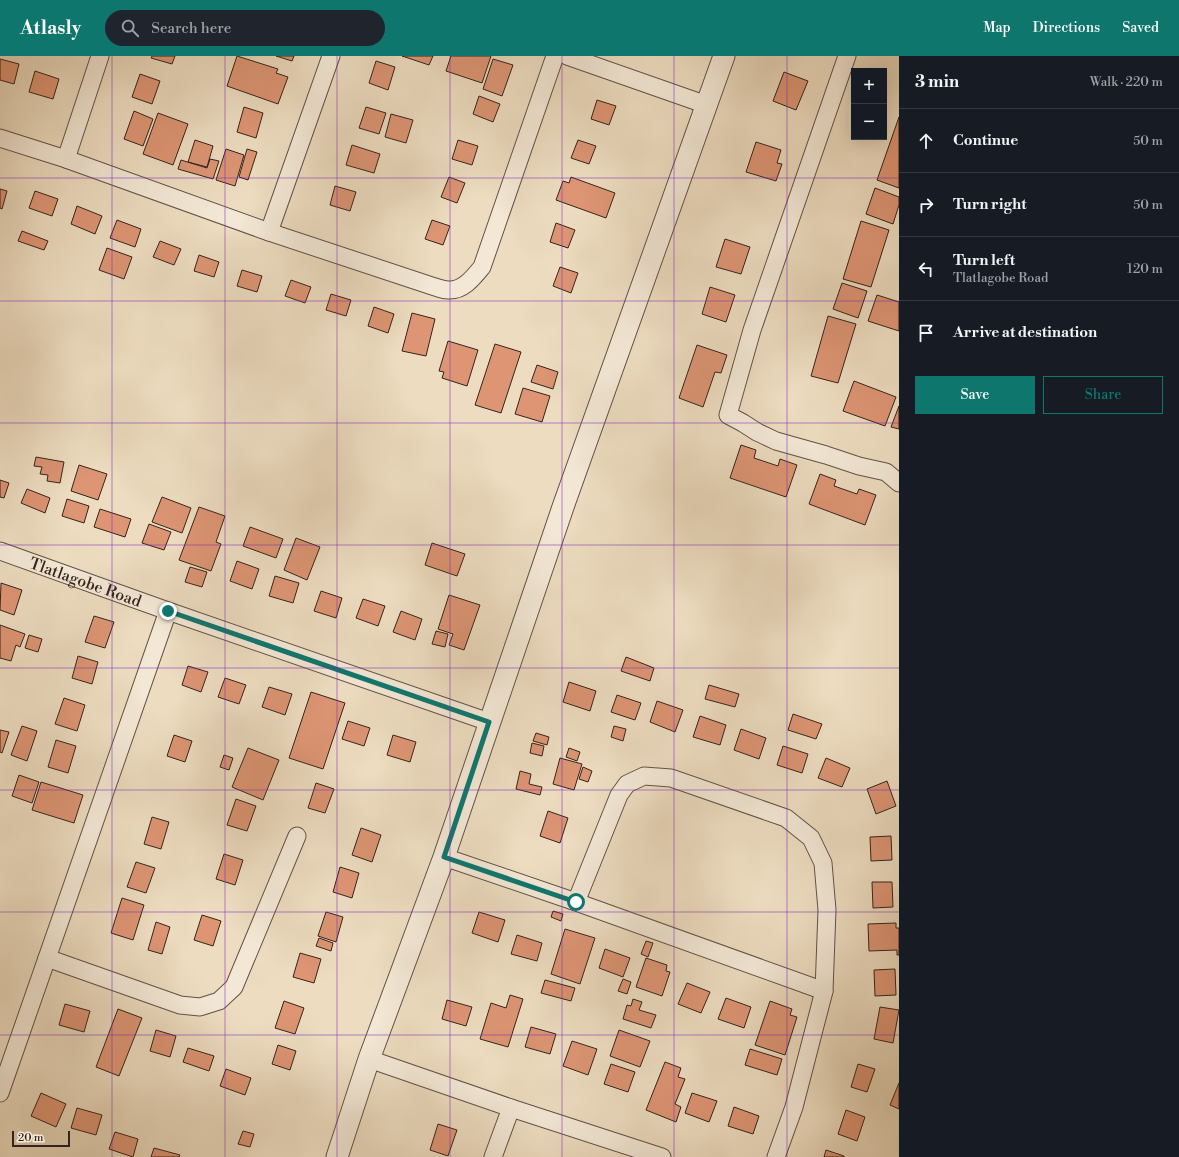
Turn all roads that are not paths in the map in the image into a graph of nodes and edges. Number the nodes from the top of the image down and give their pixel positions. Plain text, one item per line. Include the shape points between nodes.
1 (100, 56) edge
2 (331, 56) edge
3 (555, 56) edge
4 (567, 56) edge
5 (724, 56) edge
6 (847, 56) edge
7 (707, 105) junction
8 (0, 138) edge
9 (66, 159) junction
10 (268, 232) junction
11 (899, 483) edge
12 (0, 550) edge
13 (168, 611) junction
14 (489, 722) junction
15 (297, 836) dead end
16 (444, 857) junction
17 (576, 902) junction
18 (47, 958) junction
19 (824, 991) junction
20 (370, 1059) junction
21 (0, 1093) edge
22 (511, 1108) junction
23 (337, 1157) edge
24 (493, 1157) edge
25 (662, 1157) edge
26 (776, 1157) edge

1 - 9 street
2 - 10 street
3 - 10 street via 482,267 472,281 448,290 435,287
4 - 7 street
5 - 7 street
6 - 11 street via 752,330 728,415 776,441 886,472
7 - 14 street
8 - 9 street
9 - 10 street
12 - 13 street, Tlatlagobe Road
13 - 14 street, Tlatlagobe Road
13 - 18 street
14 - 16 street
15 - 18 street via 234,987 219,1000 200,1007 180,1006
16 - 17 street
16 - 20 street
17 - 19 street
17 - 19 street via 619,795 627,784 644,776 671,778 786,818 811,838 823,863 827,910
18 - 21 street
19 - 26 street via 794,1107
20 - 22 street
20 - 23 street
22 - 24 street
22 - 25 street

